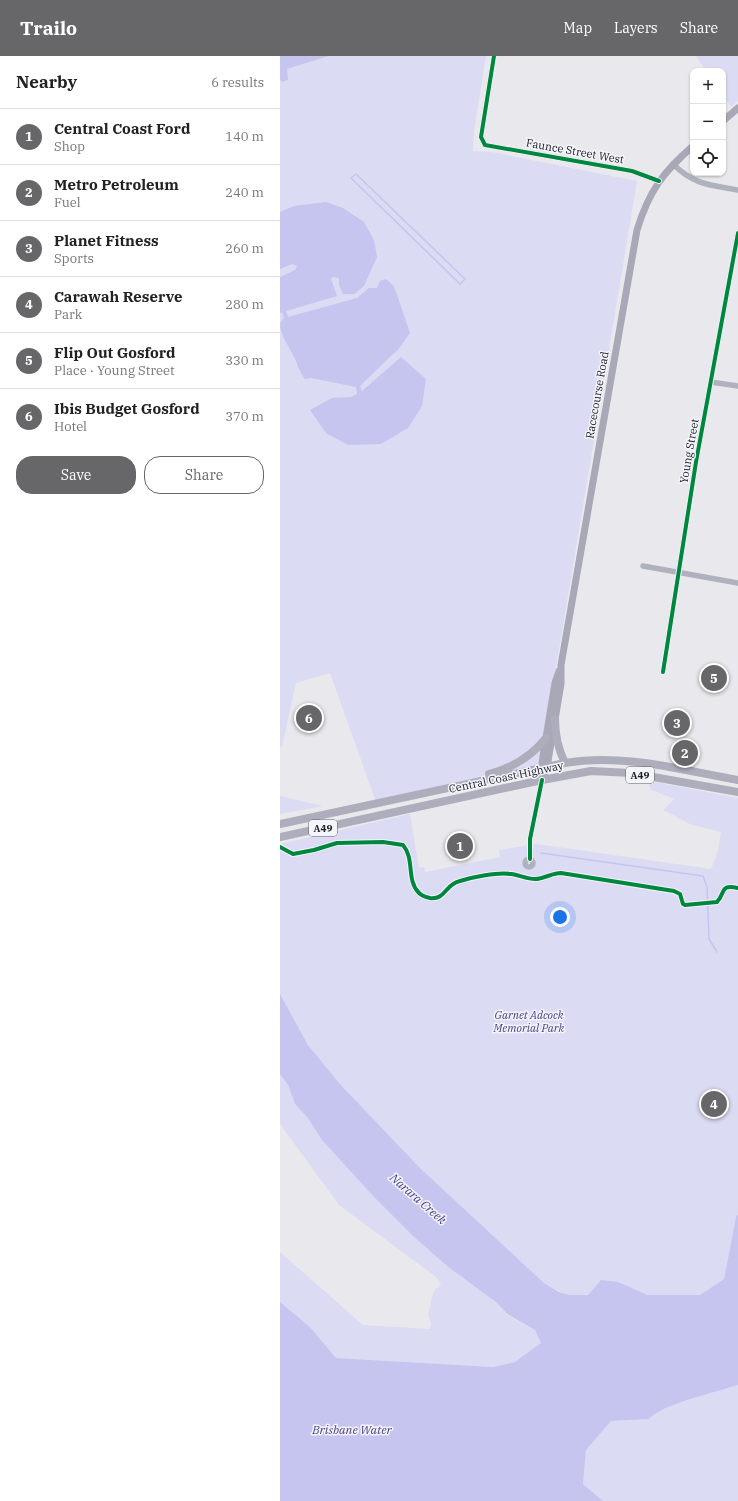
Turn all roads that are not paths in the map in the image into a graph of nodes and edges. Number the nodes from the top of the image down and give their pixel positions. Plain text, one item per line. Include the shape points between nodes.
1 (494, 56) edge
2 (738, 108) edge
3 (726, 118) edge
4 (690, 149) edge
5 (673, 164) junction
6 (659, 181) junction
7 (738, 190) edge
8 (738, 233) edge
9 (711, 382) junction
10 (738, 386) edge
11 (643, 566) dead end
12 (678, 572) junction
13 (738, 583) edge
14 (561, 666) junction
15 (663, 672) dead end
16 (555, 718) junction
17 (546, 738) junction
18 (565, 763) junction
19 (544, 767) junction
20 (738, 779) edge
21 (542, 780) junction
22 (439, 790) junction
23 (737, 792) edge
24 (280, 824) edge
25 (280, 837) edge
26 (530, 859) dead end

1 - 6 street, Faunce Street West via 481,137 485,145 632,170
2 - 3 main road
4 - 5 main road, Racecourse Road
5 - 6 main road, Racecourse Road
5 - 7 street via 692,180
6 - 14 main road, Racecourse Road via 644,208 636,238
8 - 9 street, Young Street
9 - 10 street
9 - 12 street, Young Street
11 - 12 street
12 - 13 street
12 - 15 street, Young Street
14 - 16 main road, Racecourse Road via 561,684
14 - 17 main road, Racecourse Road via 554,683
16 - 18 highway via 555,732
16 - 19 main road, Racecourse Road
17 - 19 main road, Racecourse Road
17 - 22 highway via 529,756 504,770
18 - 19 highway, Central Coast Highway / A49
18 - 20 highway, Central Coast Highway / A49 via 592,759 618,760
19 - 21 main road, Racecourse Road
19 - 22 highway, Central Coast Highway / A49
20 - 23 street
21 - 23 highway, Central Coast Highway / A49 via 581,772 616,771
21 - 25 highway, Central Coast Highway / A49
21 - 26 street via 530,839
22 - 24 highway, Central Coast Highway / A49

